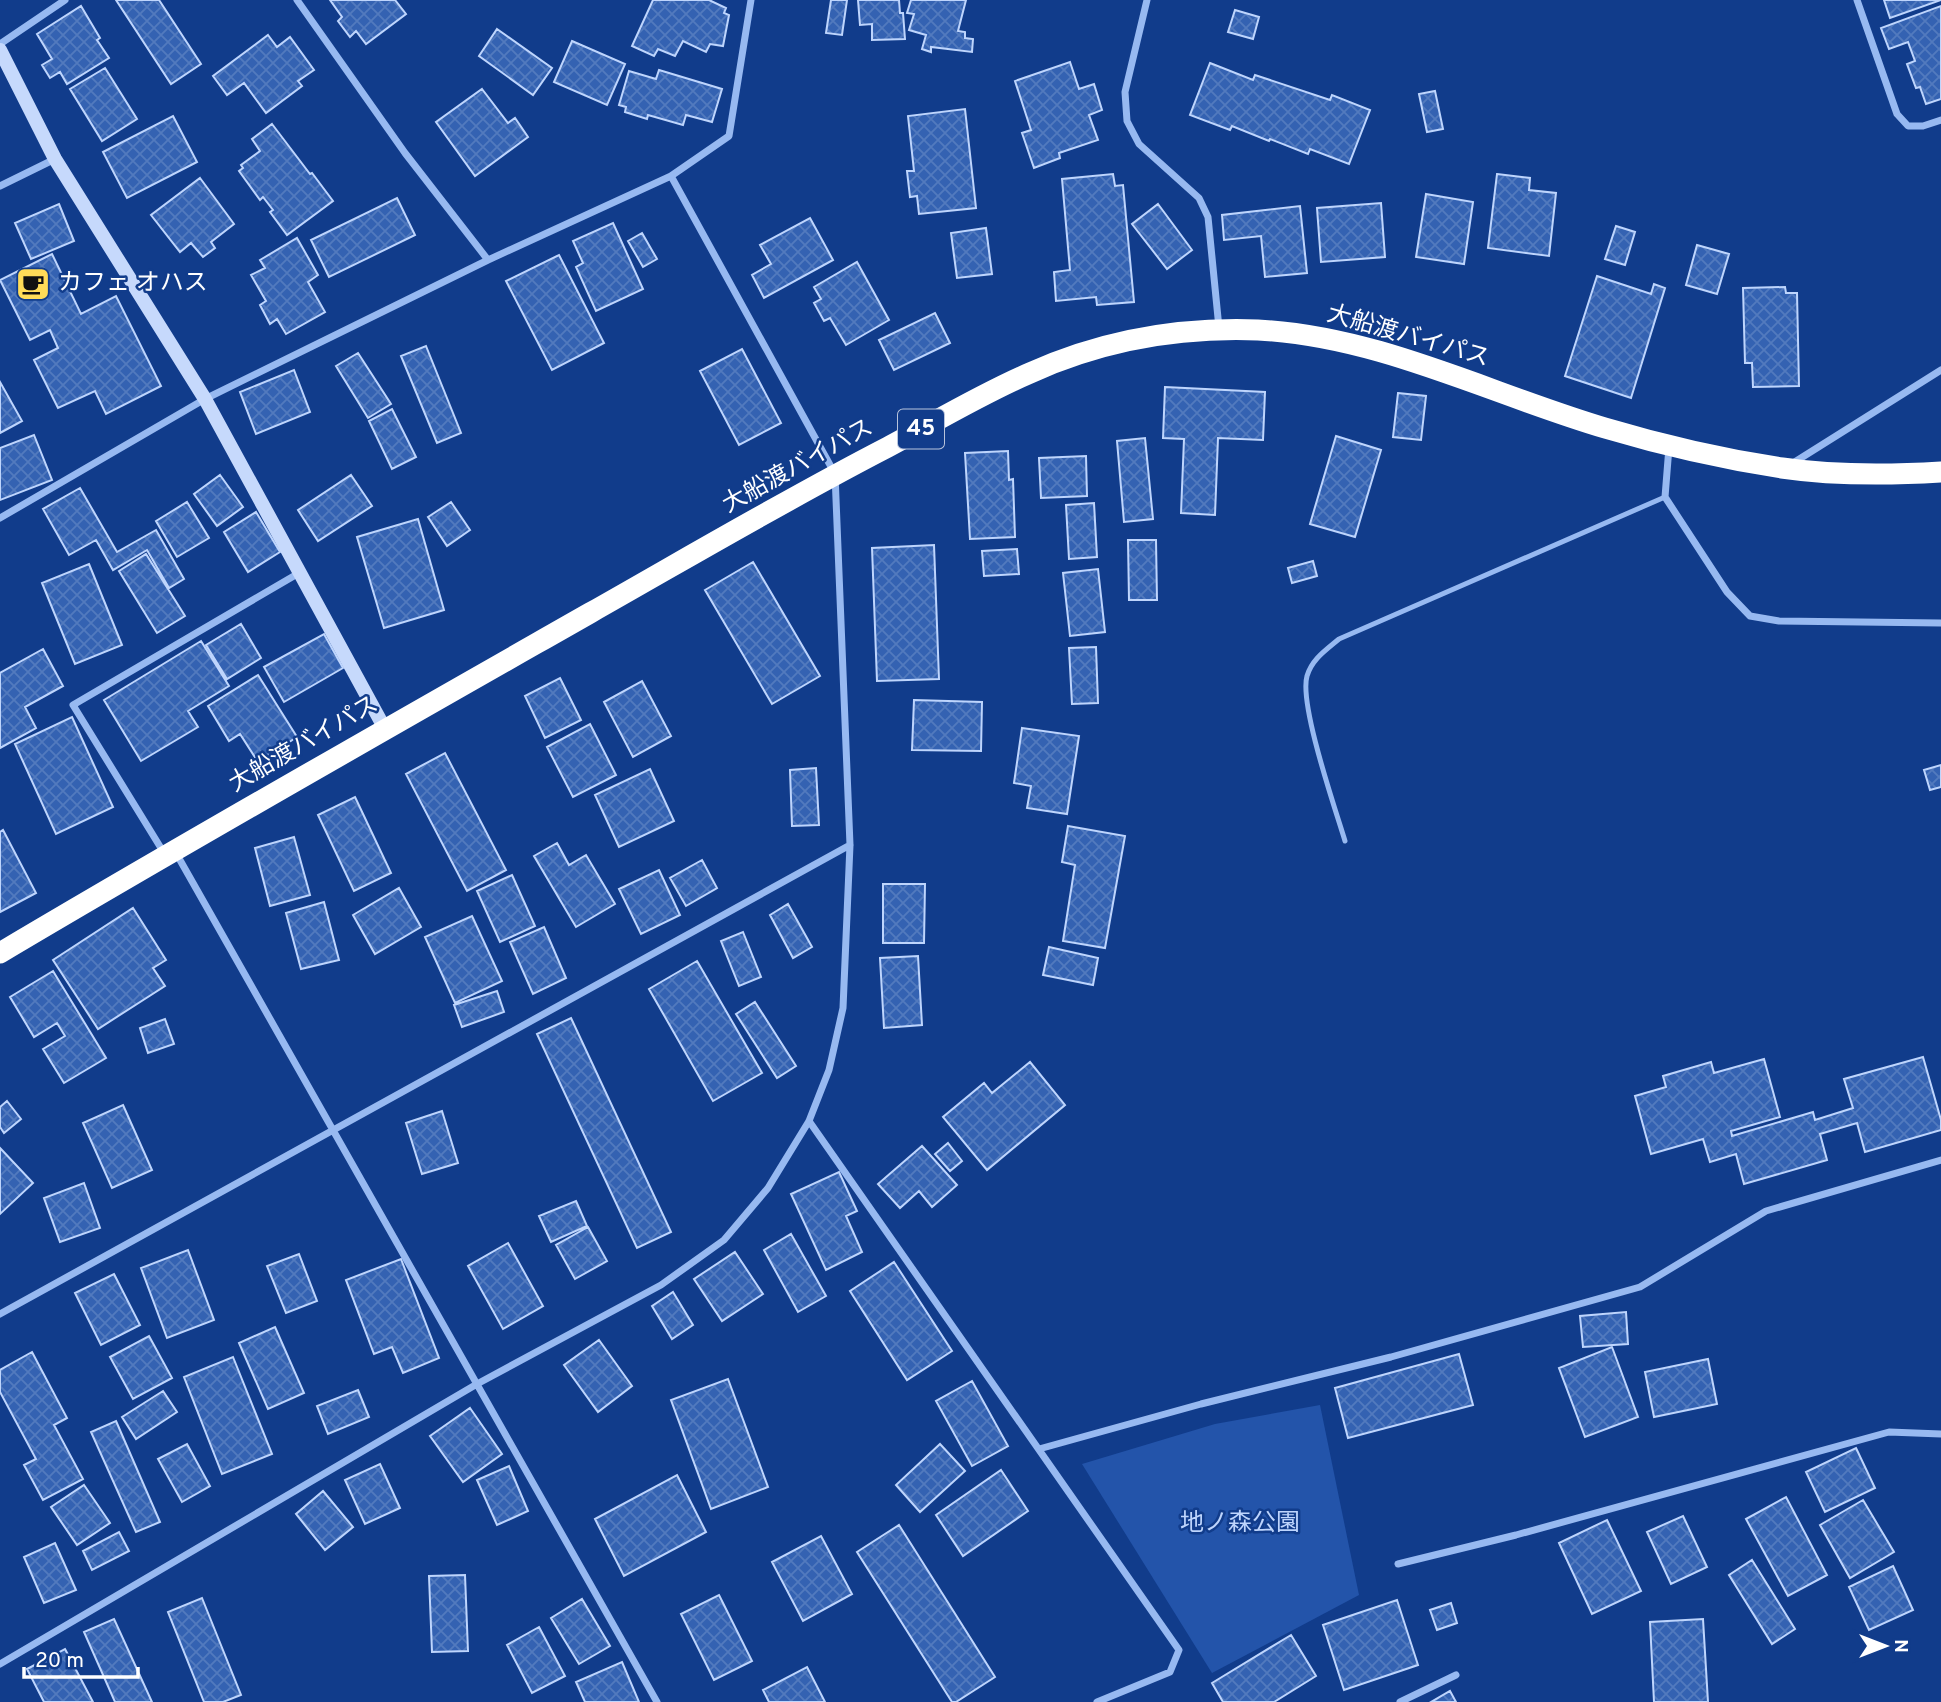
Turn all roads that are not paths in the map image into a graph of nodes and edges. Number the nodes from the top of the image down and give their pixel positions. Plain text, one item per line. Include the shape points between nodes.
1 (65, 0) edge
2 (297, 0) edge
3 (751, 0) edge
4 (1147, 0) edge
5 (1857, 0) edge
6 (0, 44) edge
7 (0, 50) edge
8 (1941, 120) edge
9 (55, 159) junction
10 (671, 176) junction
11 (0, 186) edge
12 (488, 260) junction
13 (1219, 329) junction
14 (1941, 370) edge
15 (205, 398) junction
16 (1669, 445) junction
17 (1784, 468) junction
18 (1941, 472) edge
19 (835, 474) junction
20 (1665, 497) junction
21 (0, 518) edge
22 (300, 573) junction
23 (1941, 623) edge
24 (386, 729) junction
25 (1345, 841) dead end
26 (850, 845) junction
27 (169, 852) junction
28 (0, 953) edge
29 (808, 1121) junction
30 (334, 1131) junction
31 (1941, 1160) edge
32 (0, 1314) edge
33 (477, 1384) junction
34 (1941, 1434) edge
35 (1039, 1448) junction
36 (1398, 1564) dead end
37 (0, 1664) edge
38 (1455, 1675) dead end
39 (657, 1702) edge
40 (1097, 1702) edge
41 (1400, 1702) edge

1 - 6 street
2 - 12 street via 405,153
3 - 10 street via 729,136
4 - 13 street via 1125,92 1127,121 1139,144 1199,198 1208,217
5 - 8 street via 1897,114 1908,126
7 - 9 street
9 - 11 street
9 - 15 street
10 - 12 street
10 - 19 street
12 - 15 street
13 - 16 highway, 大船渡バイパス / 45 via 1325,337
13 - 19 highway, 大船渡バイパス / 45 via 1149,336 1093,349 1030,372
14 - 17 street
15 - 21 street
15 - 22 street
16 - 17 highway, 大船渡バイパス / 45
16 - 20 street
17 - 18 highway, 大船渡バイパス / 45
19 - 24 highway, 大船渡バイパス / 45
19 - 26 street
20 - 23 street via 1727,592 1750,616 1779,621
20 - 25 lane via 1339,639 1313,662 1306,678 1309,714
22 - 24 street
22 - 27 street via 73,705
24 - 27 highway, 大船渡バイパス / 45
26 - 29 street via 843,1008 829,1070
26 - 30 street
27 - 28 highway, 大船渡バイパス / 45
27 - 30 street
29 - 33 street via 768,1188 724,1240 661,1285
29 - 35 street
30 - 32 street
30 - 33 street
31 - 35 street via 1766,1211 1640,1287
33 - 37 street
33 - 39 street
34 - 36 street via 1889,1432
35 - 40 street via 1178,1650 1170,1672
38 - 41 street

